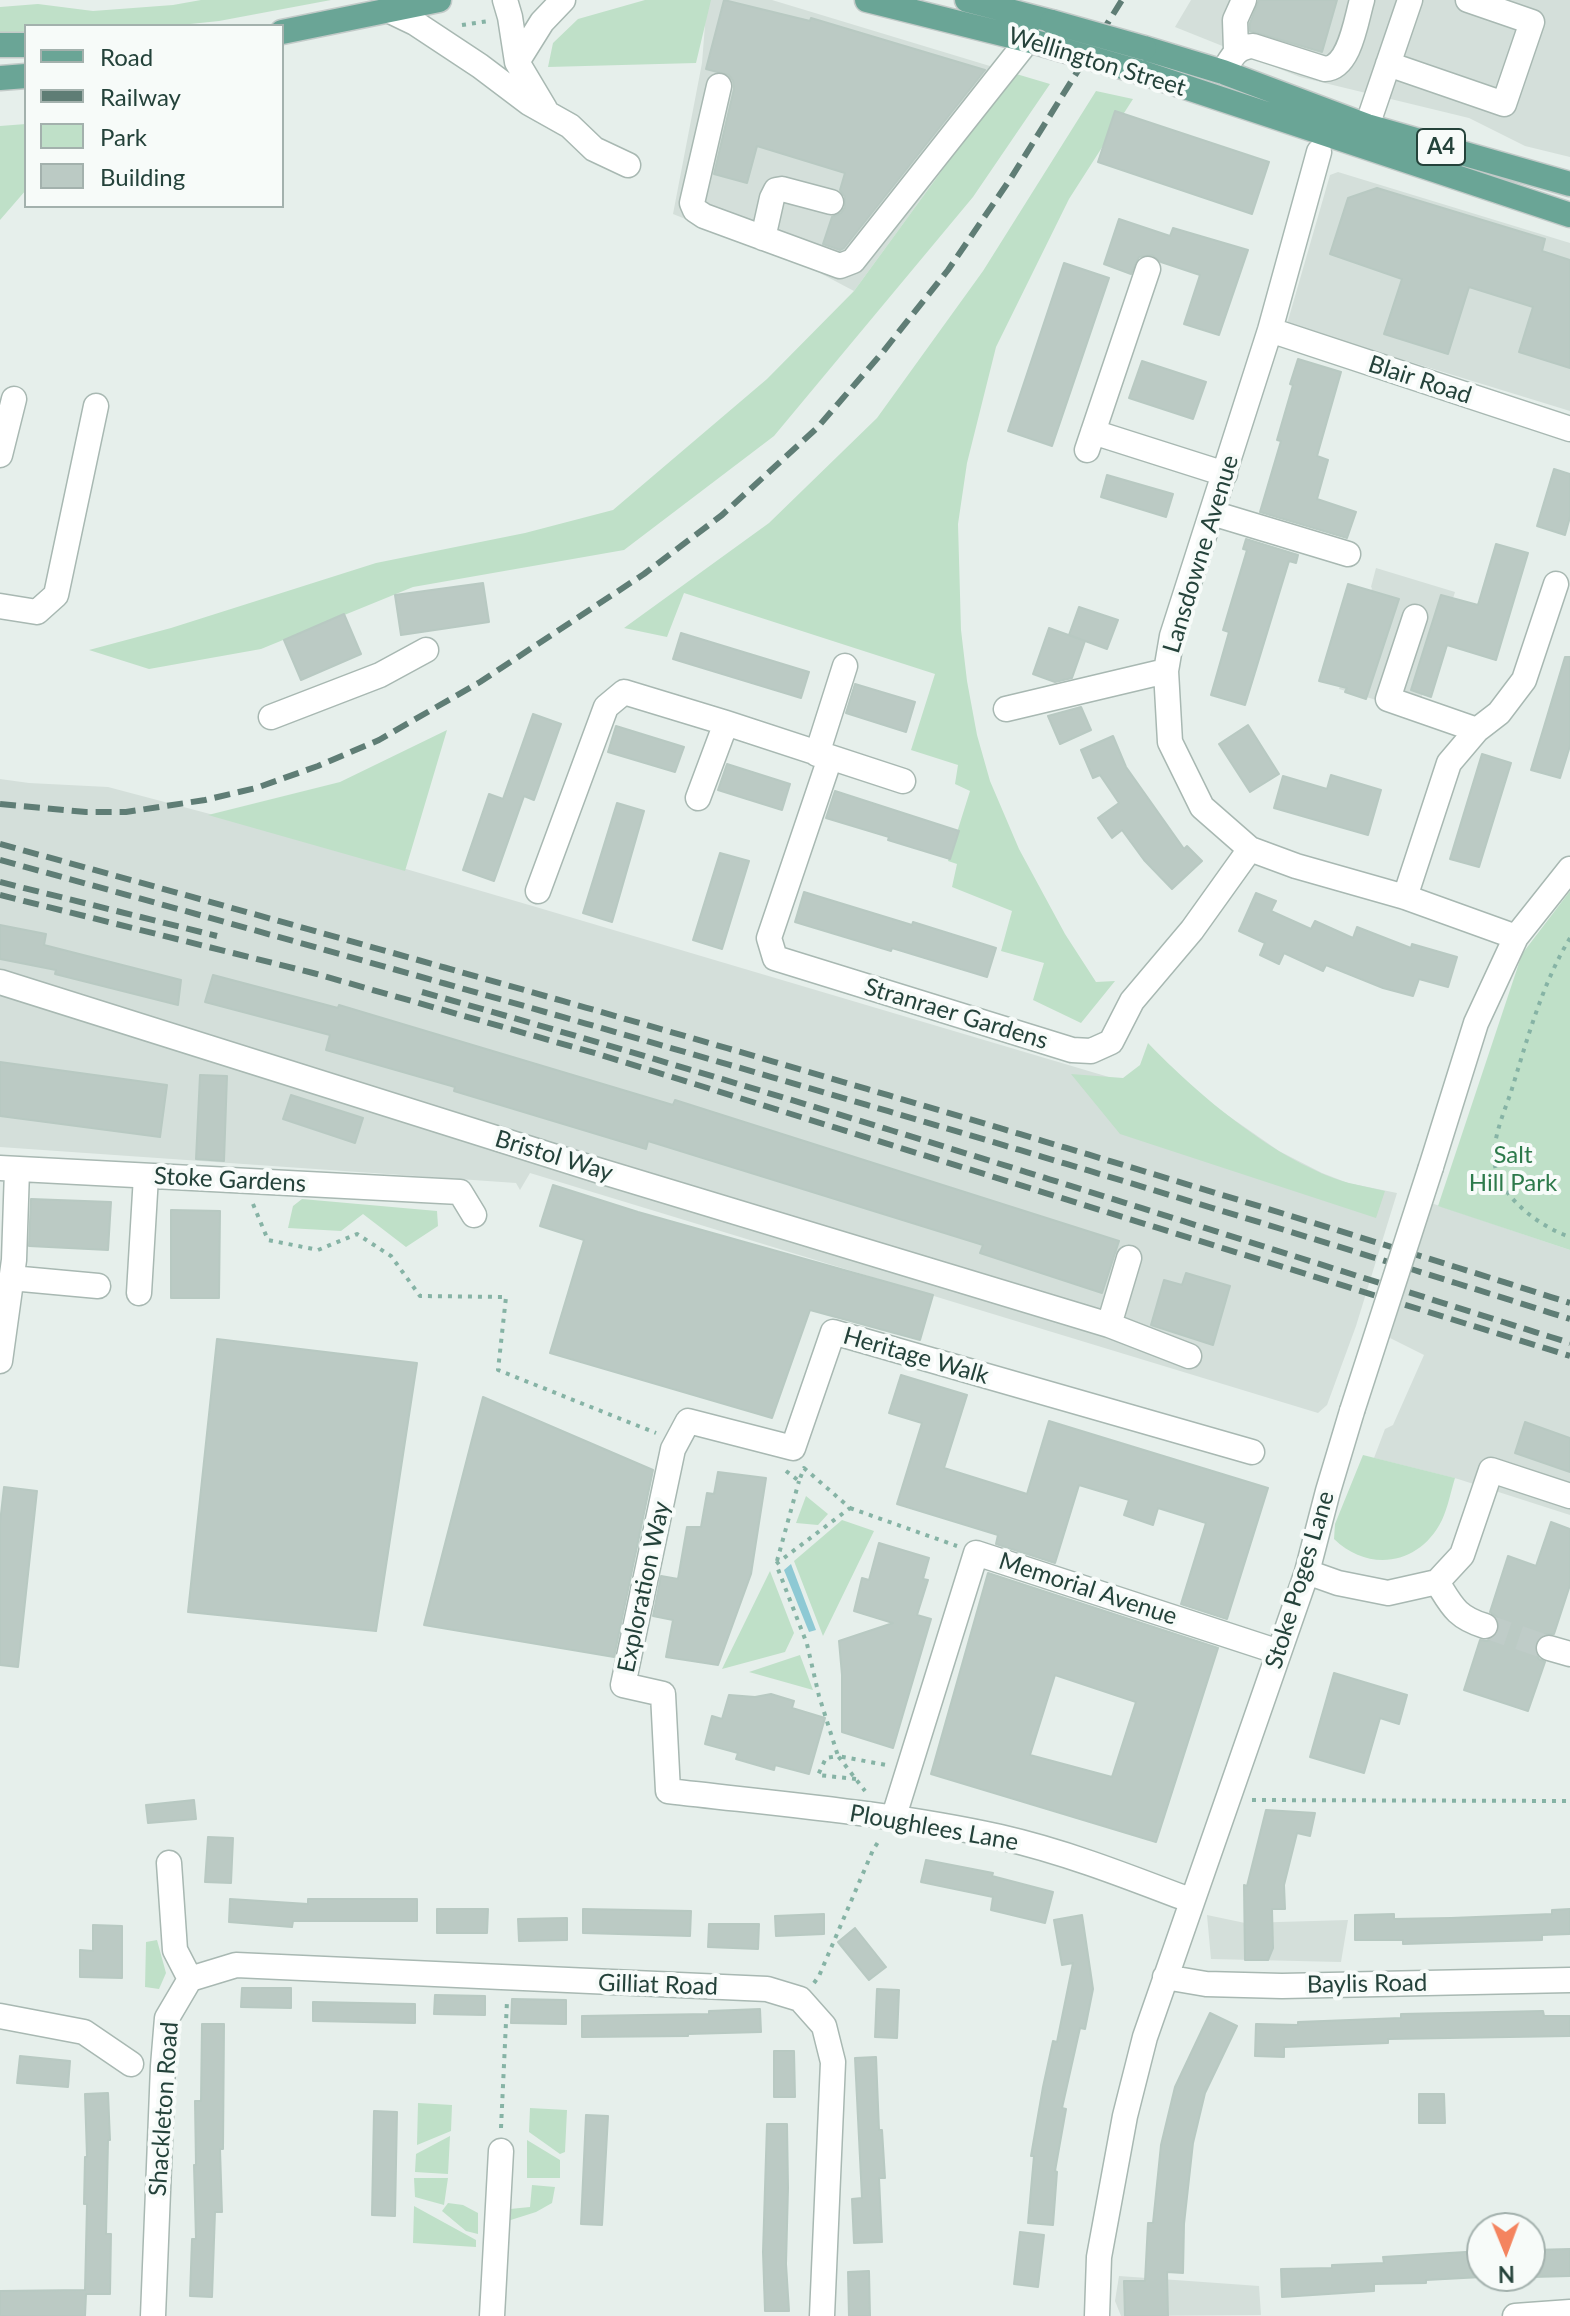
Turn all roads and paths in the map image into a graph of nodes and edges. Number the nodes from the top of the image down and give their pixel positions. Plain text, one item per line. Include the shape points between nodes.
1 (439, 0) edge
2 (505, 0) edge
3 (563, 0) edge
4 (867, 0) edge
5 (967, 0) edge
6 (1244, 0) edge
7 (1362, 0) edge
8 (1410, 0) edge
9 (1468, 0) edge
10 (390, 11) junction
11 (284, 32) edge
12 (1032, 41) junction
13 (0, 45) edge
14 (24, 45) edge
15 (1236, 50) junction
16 (1142, 60) junction
17 (517, 62) junction
18 (1388, 64) junction
19 (1223, 72) junction
20 (24, 76) edge
21 (0, 78) edge
22 (719, 86) dead end
23 (546, 111) junction
24 (1367, 126) junction
25 (1322, 143) junction
26 (628, 165) dead end
27 (1570, 184) edge
28 (831, 202) dead end
29 (1570, 215) edge
30 (763, 238) junction
31 (1148, 269) dead end
32 (1270, 330) junction
33 (14, 399) dead end
34 (96, 406) dead end
35 (1570, 429) edge
36 (0, 455) edge
37 (1225, 474) junction
38 (1212, 513) junction
39 (1348, 554) dead end
40 (1556, 584) dead end
41 (0, 606) edge
42 (1415, 617) dead end
43 (426, 650) dead end
44 (845, 666) dead end
45 (1166, 671) junction
46 (1006, 709) dead end
47 (271, 717) dead end
48 (726, 723) junction
49 (1477, 730) junction
50 (824, 756) junction
51 (903, 781) dead end
52 (698, 798) dead end
53 (1250, 849) junction
54 (1570, 869) edge
55 (538, 891) dead end
56 (1405, 897) junction
57 (1516, 937) junction
58 (1570, 938) edge
59 (0, 982) edge
60 (8, 1169) edge
61 (146, 1176) junction
62 (474, 1215) dead end
63 (1570, 1237) edge
64 (1129, 1258) dead end
65 (11, 1278) junction
66 (98, 1286) dead end
67 (139, 1293) dead end
68 (1109, 1325) junction
69 (1189, 1356) dead end
70 (0, 1361) edge
71 (673, 1449) joint
72 (1252, 1452) dead end
73 (799, 1481) dead end
74 (1570, 1496) edge
75 (850, 1508) dead end
76 (976, 1553) junction
77 (776, 1564) dead end
78 (1307, 1572) junction
79 (1437, 1582) junction
80 (1485, 1626) tunnel mouth
81 (1279, 1652) junction
82 (668, 1791) joint
83 (1227, 1798) junction
84 (1570, 1801) edge
85 (894, 1816) junction
86 (169, 1863) dead end
87 (1192, 1901) junction
88 (1165, 1977) junction
89 (190, 1979) junction
90 (508, 1979) junction
91 (1570, 1980) edge
92 (800, 1999) junction
93 (0, 2016) edge
94 (131, 2064) dead end
95 (501, 2151) joint
96 (1570, 2312) edge
97 (153, 2316) edge
98 (492, 2316) edge
99 (822, 2316) edge
100 (1097, 2316) edge
101 (1515, 2316) edge

1 - 10 main road
2 - 17 street
3 - 17 street
4 - 12 main road, Wellington Street / A4
5 - 16 main road, Wellington Street / A4, bridge via 1052,22
6 - 15 street via 1235,20
7 - 15 street via 1348,50 1332,68 1253,46
8 - 18 street
9 - 18 street via 1532,22 1504,104
10 - 11 main road
10 - 23 street
12 - 16 main road, Wellington Street / A4, bridge
12 - 30 street via 853,261 834,265
13 - 14 main road
15 - 19 street
16 - 19 main road, Wellington Street / A4
16 - 25 main road, Wellington Street / A4
17 - 23 street
18 - 24 street
19 - 24 main road, Wellington Street / A4
20 - 21 main road
22 - 30 street via 692,203 704,216
23 - 26 street via 594,149
24 - 27 main road, A4
25 - 29 main road, A4
25 - 32 street, Lansdowne Avenue
28 - 30 street via 776,190
31 - 37 street via 1090,441
32 - 35 street, Blair Road
32 - 37 street, Lansdowne Avenue
33 - 36 street
34 - 41 street via 56,595 37,612
37 - 38 street, Lansdowne Avenue
38 - 39 street
38 - 45 street, Lansdowne Avenue via 1172,636
40 - 49 street via 1555,620 1524,680 1499,713
42 - 49 street via 1388,699 1399,708
43 - 47 street via 380,675
44 - 50 street
45 - 46 street
45 - 53 street, Lansdowne Avenue via 1170,742 1202,807
48 - 50 street
48 - 52 street
48 - 55 street via 624,692 606,707
49 - 56 street via 1449,763
50 - 51 street
50 - 53 street, Stranraer Gardens via 769,938 775,958 1072,1050 1091,1051 1111,1042 1132,1001
53 - 56 street, Lansdowne Avenue
54 - 57 street, Stoke Poges Lane
56 - 57 street, Lansdowne Avenue
57 - 78 street, Stoke Poges Lane, bridge via 1476,1023 1352,1411
58 - 63 path via 1555,963 1517,1073 1494,1159 1505,1193 1528,1214
59 - 68 street, Bristol Way
60 - 61 street, Stoke Gardens
60 - 65 street
61 - 62 street, Stoke Gardens via 460,1192
61 - 67 street
64 - 68 street
65 - 66 street
65 - 70 street
68 - 69 street, Bristol Way
71 - 72 street, Heritage Walk via 688,1421 793,1448 833,1332
71 - 82 street, Exploration Way via 623,1685 663,1694
73 - 77 path
74 - 79 street via 1491,1470 1462,1555
75 - 76 path
76 - 81 street, Memorial Avenue
76 - 85 street, Memorial Avenue
78 - 79 street via 1388,1593
78 - 81 street, Stoke Poges Lane
79 - 80 street via 1455,1612
81 - 83 street, Stoke Poges Lane
82 - 85 street, Ploughlees Lane
83 - 84 path
83 - 87 street, Stoke Poges Lane
85 - 87 street, Ploughlees Lane via 1072,1857
85 - 92 path via 873,1850 819,1976
86 - 89 street via 175,1950
87 - 88 street, Stoke Poges Lane
88 - 91 street, Baylis Road via 1282,1986
88 - 100 street, Stoke Poges Lane via 1125,2116 1099,2257
89 - 90 street, Gilliat Road via 236,1965
89 - 97 street, Shackleton Road via 167,2018
90 - 92 street, Gilliat Road via 767,1989
90 - 95 path
92 - 99 street via 824,2026 833,2062
93 - 94 street via 84,2032
95 - 98 street
96 - 101 street

